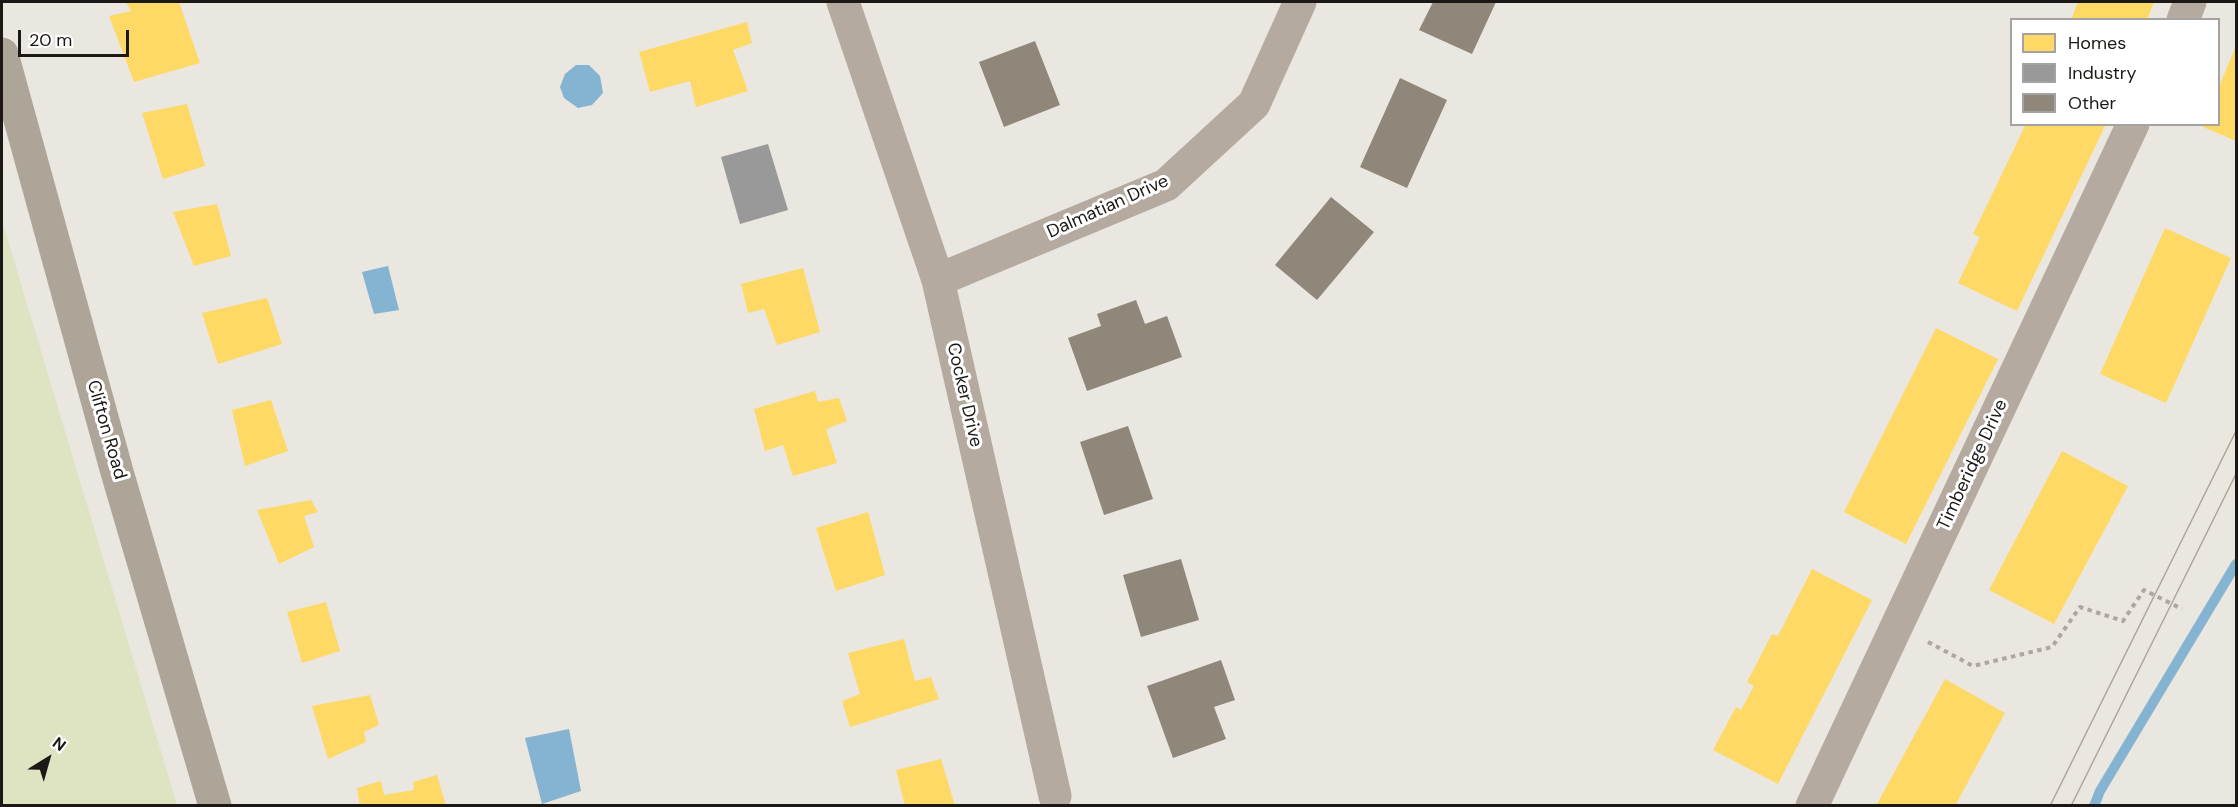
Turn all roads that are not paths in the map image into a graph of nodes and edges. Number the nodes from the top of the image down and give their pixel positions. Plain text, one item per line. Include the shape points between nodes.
1 (843, 2) edge
2 (1300, 2) edge
3 (2190, 2) edge
4 (2184, 18) edge
5 (2, 54) edge
6 (2132, 126) edge
7 (938, 280) junction
8 (1054, 796) dead end
9 (215, 806) edge
10 (1812, 806) edge

1 - 7 street, Cocker Drive
2 - 7 street, Dalmatian Drive via 1254,104 1166,185
3 - 4 street
5 - 9 main road, Clifton Road via 120,483
6 - 10 street, Timberidge Drive
7 - 8 street, Cocker Drive

